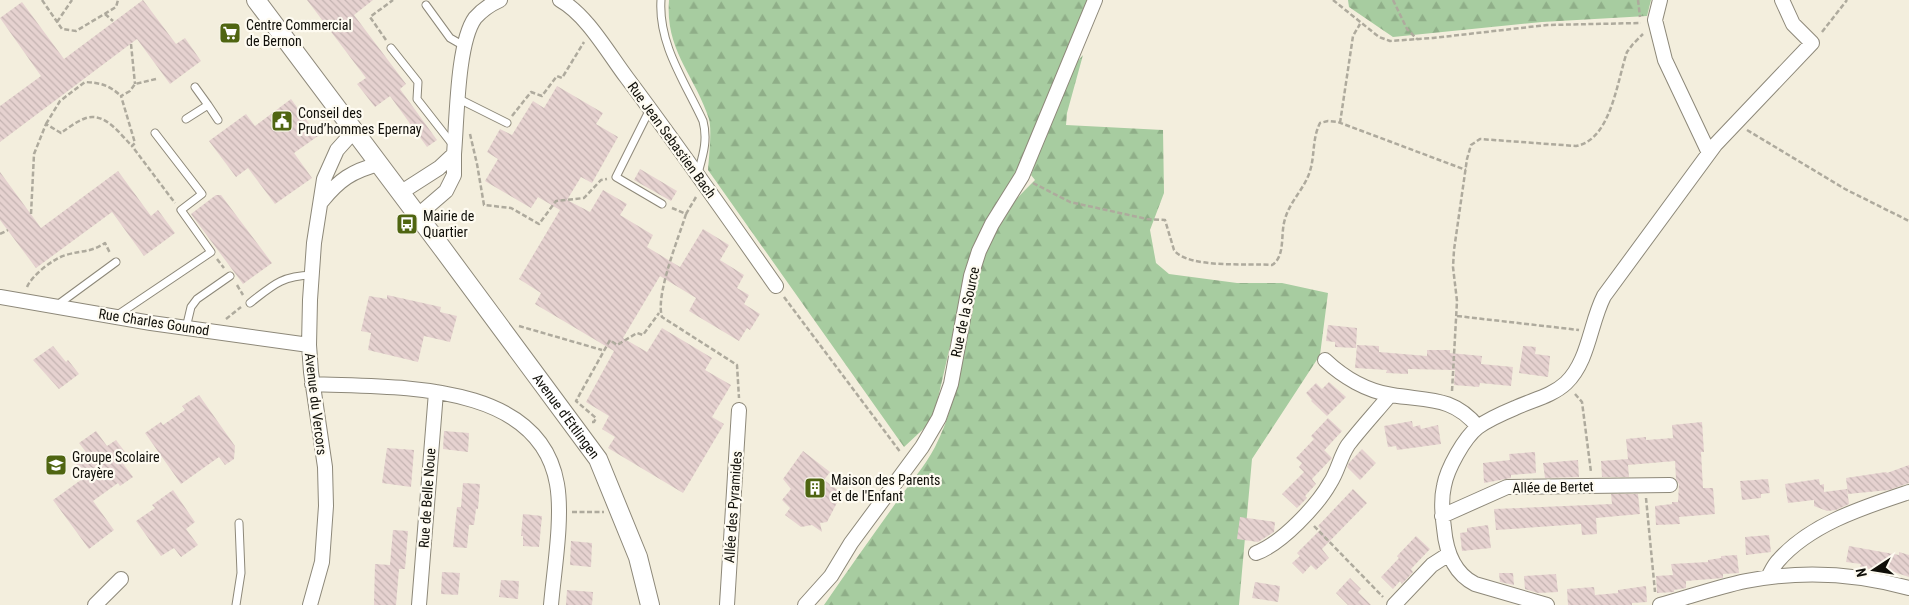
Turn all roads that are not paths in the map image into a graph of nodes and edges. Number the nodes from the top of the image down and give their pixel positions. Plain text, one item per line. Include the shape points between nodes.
1 (256, 0) edge
2 (476, 0) edge
3 (500, 0) edge
4 (560, 0) edge
5 (661, 0) edge
6 (1095, 0) edge
7 (1660, 0) edge
8 (1782, 0) edge
9 (426, 5) dead end
10 (475, 18) junction
11 (464, 46) junction
12 (391, 48) road end
13 (195, 87) dead end
14 (458, 99) junction
15 (208, 105) junction
16 (650, 109) junction
17 (186, 119) dead end
18 (218, 120) dead end
19 (507, 123) road end
20 (354, 130) junction
21 (155, 133) dead end
22 (454, 150) junction
23 (1709, 153) junction
24 (379, 164) junction
25 (701, 178) junction
26 (400, 193) junction
27 (322, 202) junction
28 (662, 204) road end
29 (417, 216) junction
30 (116, 262) road end
31 (312, 275) junction
32 (230, 276) dead end
33 (776, 286) road end
34 (0, 297) edge
35 (250, 304) road end
36 (56, 306) junction
37 (116, 317) junction
38 (186, 328) junction
39 (309, 345) junction
40 (1325, 360) dead end
41 (312, 384) junction
42 (436, 392) junction
43 (1390, 395) junction
44 (739, 410) road end
45 (1478, 427) junction
46 (1670, 485) dead end
47 (1909, 492) edge
48 (1442, 516) junction
49 (239, 523) dead end
50 (1256, 553) dead end
51 (1449, 554) junction
52 (1768, 577) junction
53 (121, 579) dead end
54 (1909, 588) edge
55 (1658, 600) edge
56 (1389, 602) edge
57 (95, 605) edge
58 (236, 605) edge
59 (310, 605) edge
60 (419, 605) edge
61 (551, 605) edge
62 (650, 605) edge
63 (727, 605) edge
64 (805, 605) edge
65 (1547, 605) edge

1 - 20 street, Avenue d'Ettlingen
2 - 10 street
3 - 10 street
4 - 16 street, Rue Jean Sebastien Bach via 577,13
5 - 25 lane via 660,17 666,45 706,131
6 - 64 street, Rue de la Source via 1022,176 979,251 971,276 951,384 939,418 831,576
7 - 23 street via 1656,26 1666,60
8 - 23 street via 1793,24 1812,43
9 - 11 lane via 450,38
10 - 11 street
11 - 14 street
12 - 22 lane via 418,82 417,99
13 - 15 lane
14 - 19 lane
14 - 22 street
15 - 17 lane
15 - 18 lane
16 - 25 street, Rue Jean Sebastien Bach
16 - 28 lane via 616,177
20 - 24 street, Avenue d'Ettlingen
20 - 27 street, Avenue du Vercors via 330,162 324,179
21 - 37 lane via 202,194 181,210 211,252
22 - 26 street via 439,168
22 - 29 street via 454,175 446,191
23 - 45 street via 1604,296 1574,374 1556,391
24 - 26 street, Avenue d'Ettlingen
24 - 27 street, Avenue du Vercors via 346,176
25 - 33 street, Rue Jean Sebastien Bach
26 - 29 street, Avenue d'Ettlingen
27 - 31 street, Avenue du Vercors via 317,220
29 - 62 street, Avenue d'Ettlingen via 598,459 638,557
30 - 36 lane
31 - 35 lane via 294,275 279,281
31 - 39 street, Avenue du Vercors
32 - 38 lane via 197,299 191,307
34 - 36 street, Rue Charles Gounod
36 - 37 street, Rue Charles Gounod
37 - 38 street, Rue Charles Gounod
38 - 39 street, Rue Charles Gounod
39 - 41 street, Avenue du Vercors
40 - 43 street via 1348,378
41 - 42 street
41 - 59 street, Avenue du Vercors via 326,506 322,562
42 - 60 street, Rue de Belle Noue
42 - 61 street via 508,413 526,427 545,451 554,474 558,498
43 - 45 street via 1452,405
43 - 50 street via 1348,445 1331,483 1304,516 1277,542
44 - 63 street, Allée des Pyramides
45 - 48 street via 1462,447 1444,485
46 - 48 street, Allée de Bertet via 1507,488
47 - 52 street via 1808,535 1777,561
48 - 51 street
49 - 58 lane via 241,573
51 - 56 street
51 - 65 street via 1459,572 1468,580
52 - 54 street via 1838,575
52 - 55 street
53 - 57 street

